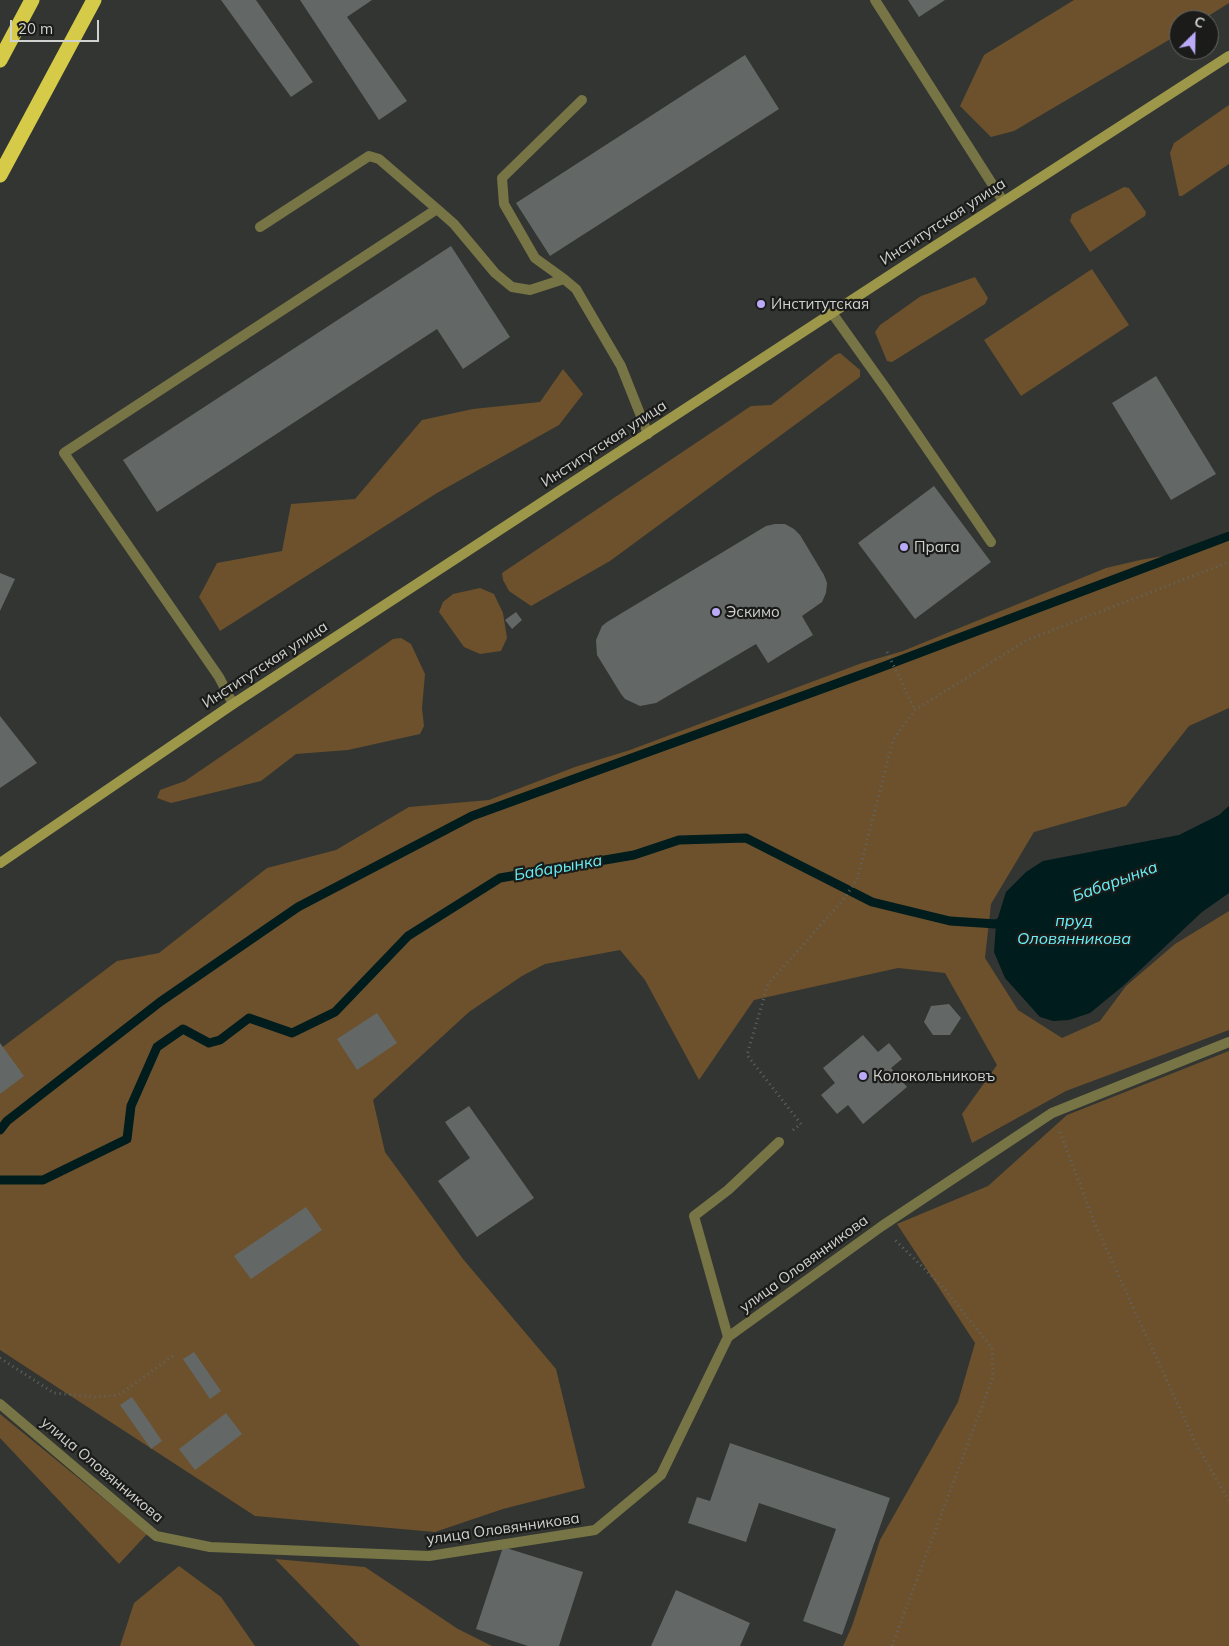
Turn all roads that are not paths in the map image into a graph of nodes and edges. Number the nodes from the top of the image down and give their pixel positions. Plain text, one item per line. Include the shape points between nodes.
1 (32, 0) edge
2 (94, 0) edge
3 (875, 0) edge
4 (1229, 56) edge
5 (0, 60) edge
6 (582, 100) dead end
7 (0, 175) edge
8 (1003, 201) junction
9 (437, 209) junction
10 (260, 227) dead end
11 (564, 279) junction
12 (832, 313) junction
13 (648, 434) junction
14 (992, 542) dead end
15 (233, 704) junction
16 (0, 863) edge
17 (1229, 1042) edge
18 (778, 1142) road end
19 (728, 1337) junction
20 (0, 1404) edge

1 - 5 highway
2 - 7 highway
3 - 8 lane
4 - 8 street, Институтская улица
6 - 11 lane via 502,178 504,204 535,258
8 - 12 street, Институтская улица
9 - 10 lane via 379,159 368,156
9 - 11 lane via 454,224 495,273 512,287 530,290
9 - 15 lane via 64,453 219,677
11 - 13 lane via 576,289 621,366
12 - 13 street, Институтская улица
12 - 14 lane
13 - 15 street, Институтская улица
15 - 16 street, Институтская улица
17 - 19 lane, улица Оловянникова via 1052,1113 882,1226
18 - 19 lane via 728,1190 694,1216
19 - 20 lane, улица Оловянникова via 661,1476 595,1530 428,1556 210,1547 156,1536

